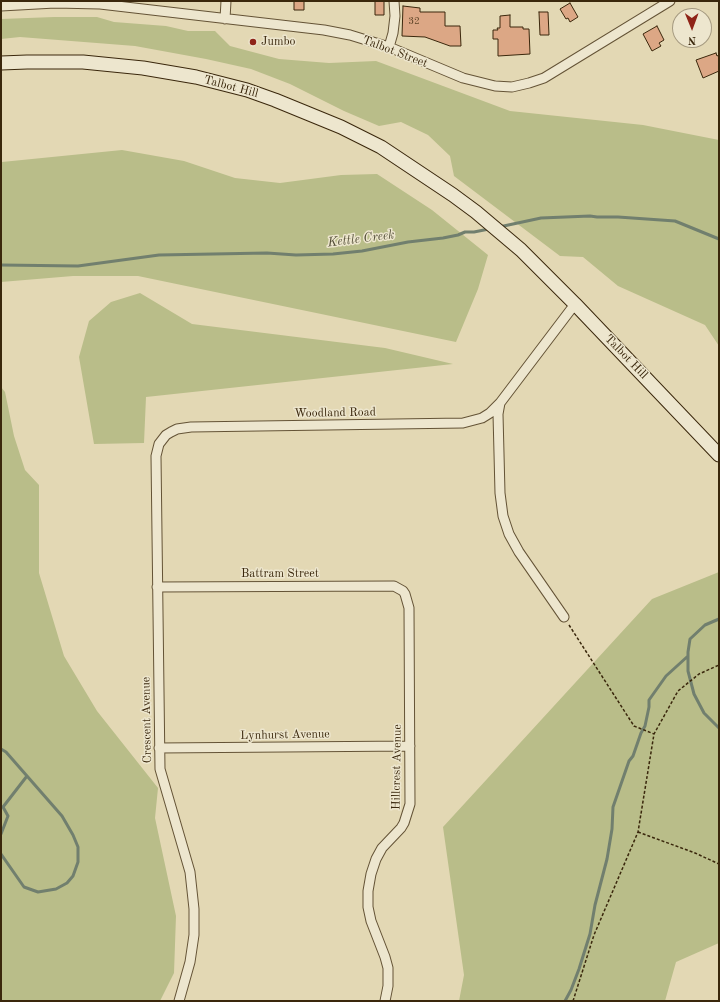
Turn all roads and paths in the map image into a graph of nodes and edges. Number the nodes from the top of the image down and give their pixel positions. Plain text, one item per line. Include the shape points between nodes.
1 (226, 1) edge
2 (394, 1) edge
3 (670, 1) edge
4 (1, 6) edge
5 (225, 18) junction
6 (388, 47) junction
7 (1, 63) edge
8 (574, 304) junction
9 (500, 403) junction
10 (166, 435) joint
11 (719, 454) edge
12 (157, 587) junction
13 (403, 590) joint
14 (564, 617) joint
15 (719, 665) edge
16 (654, 734) junction
17 (410, 746) junction
18 (159, 748) junction
19 (638, 832) junction
20 (719, 864) edge
21 (179, 1001) edge
22 (385, 1001) edge
23 (573, 1001) edge

1 - 5 street
2 - 6 street via 393,33
3 - 6 street, Talbot Street via 549,75 512,87 495,86 463,78
4 - 5 street, Talbot Street via 100,4
5 - 6 street, Talbot Street via 324,30 355,36
7 - 8 main road, Talbot Hill via 82,62 143,68 196,77 247,90 300,109 381,147 439,185 482,217
8 - 9 street, Woodland Road
8 - 11 main road, Talbot Hill
9 - 10 street, Woodland Road via 482,418 463,423 191,427 177,429
9 - 14 street via 500,493 503,516 519,552
10 - 12 street, Crescent Avenue via 159,444 156,456
12 - 13 street, Battram Street via 394,586
12 - 18 street, Crescent Avenue
13 - 17 street, Hillcrest Avenue via 409,608
14 - 16 path via 634,726
15 - 16 path via 699,674 678,691
16 - 19 path
17 - 18 street, Lynhurst Avenue
17 - 22 street, Hillcrest Avenue via 409,811 401,828 379,854 369,882 370,921 386,957 388,968
18 - 21 street, Crescent Avenue via 161,776 193,890 192,949
19 - 20 path via 696,852
19 - 23 path via 594,935

